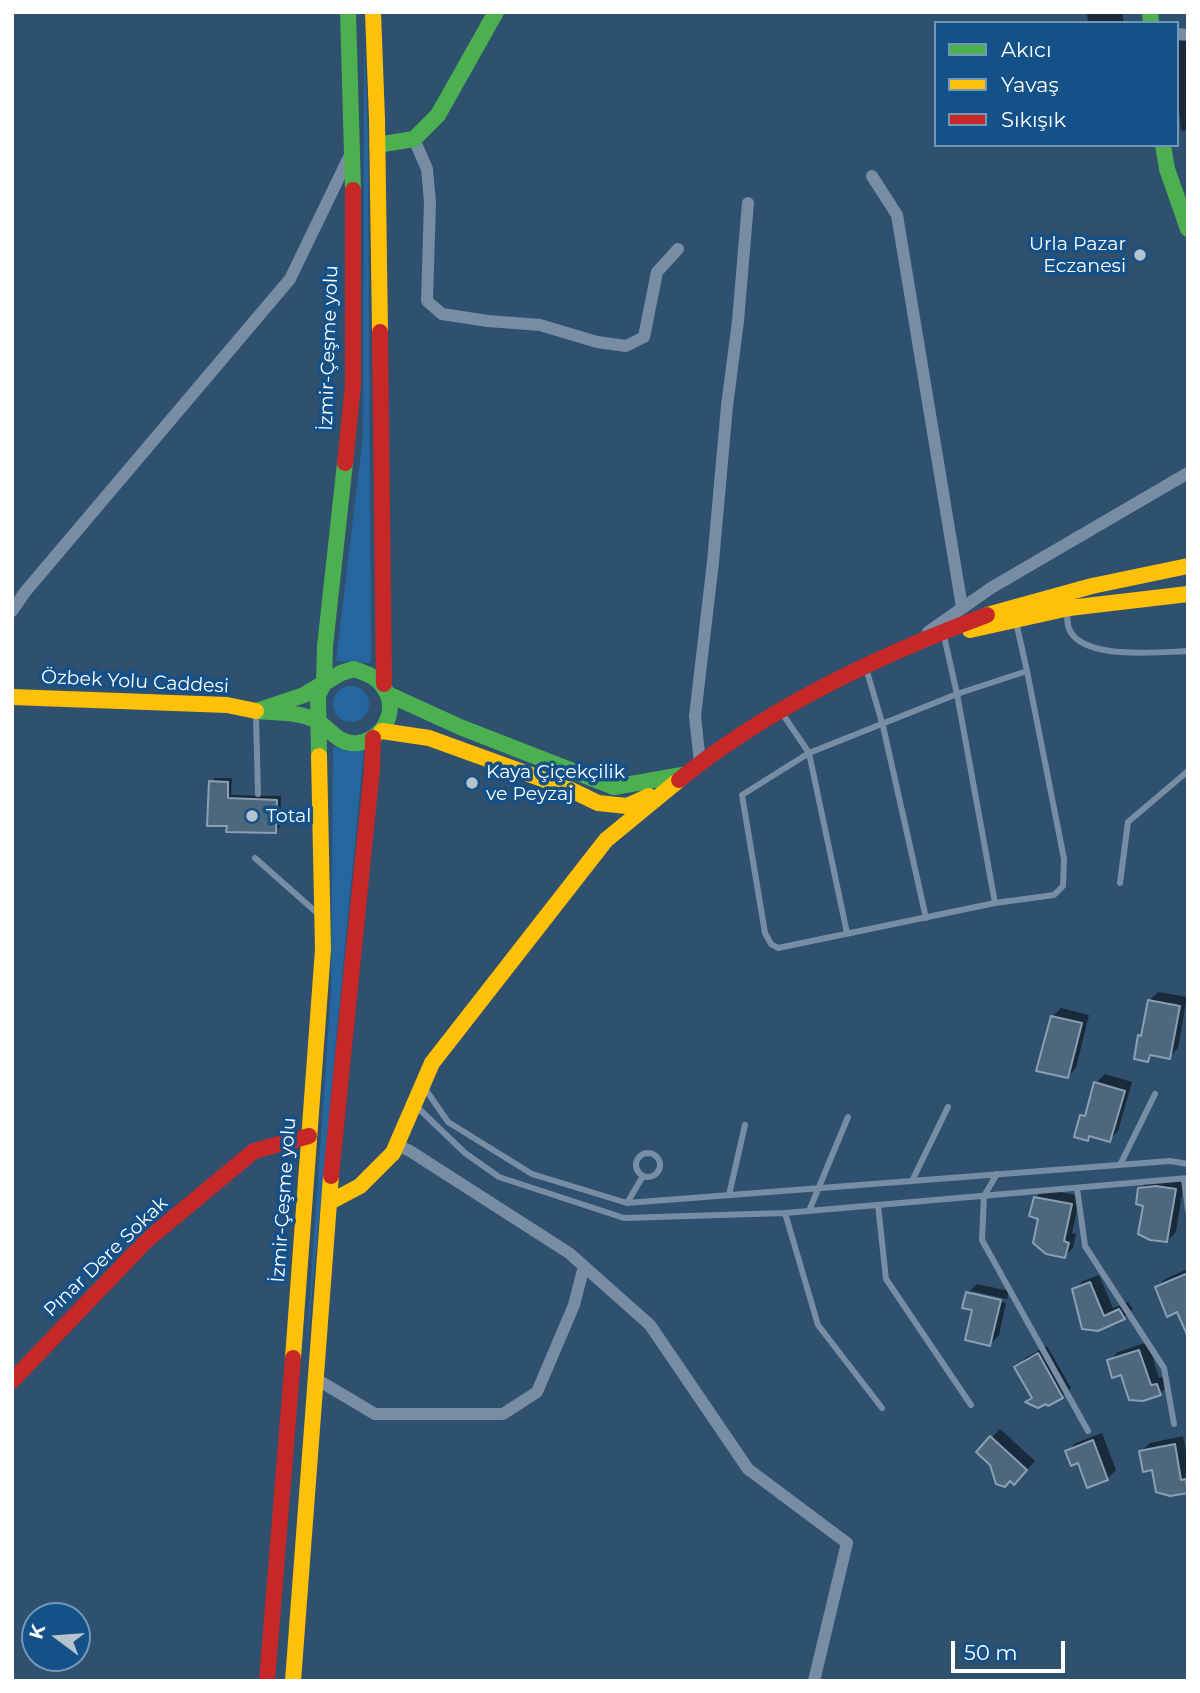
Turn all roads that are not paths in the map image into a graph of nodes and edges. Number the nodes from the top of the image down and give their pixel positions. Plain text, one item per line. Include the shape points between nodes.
1 (348, 12) edge
2 (373, 12) edge
3 (496, 12) edge
4 (414, 139) junction
5 (377, 145) junction
6 (1163, 147) edge
7 (353, 149) junction
8 (872, 176) dead end
9 (748, 203) dead end
10 (1188, 229) edge
11 (678, 249) dead end
12 (1188, 473) edge
13 (1188, 566) edge
14 (1188, 594) edge
15 (962, 607) junction
16 (1069, 608) junction
17 (12, 611) edge
18 (1016, 620) junction
19 (944, 636) junction
20 (912, 643) junction
21 (1188, 651) edge
22 (866, 667) junction
23 (1027, 671) junction
24 (324, 684) junction
25 (387, 690) junction
26 (957, 694) junction
27 (12, 697) edge
28 (256, 711) junction
29 (781, 711) junction
30 (318, 721) junction
31 (883, 726) junction
32 (377, 734) junction
33 (809, 753) junction
34 (700, 763) junction
35 (1188, 771) edge
36 (685, 775) junction
37 (258, 794) dead end
38 (255, 858) dead end
39 (1120, 883) dead end
40 (995, 903) junction
41 (322, 918) junction
42 (926, 918) junction
43 (847, 933) junction
44 (423, 1086) junction
45 (1155, 1094) dead end
46 (415, 1104) junction
47 (948, 1107) dead end
48 (848, 1117) dead end
49 (745, 1125) dead end
50 (309, 1136) junction
51 (397, 1145) junction
52 (1188, 1164) edge
53 (1120, 1165) junction
54 (997, 1174) junction
55 (643, 1176) dead end
56 (1186, 1178) edge
57 (912, 1181) junction
58 (817, 1188) junction
59 (1077, 1188) junction
60 (729, 1195) junction
61 (984, 1196) junction
62 (330, 1202) junction
63 (627, 1203) junction
64 (878, 1205) junction
65 (1188, 1210) edge
66 (809, 1211) junction
67 (785, 1213) junction
68 (584, 1266) junction
69 (316, 1379) junction
70 (12, 1381) edge
71 (971, 1405) dead end
72 (882, 1408) dead end
73 (1174, 1424) dead end
74 (1088, 1431) dead end
75 (267, 1681) edge
76 (293, 1681) edge
77 (814, 1681) edge

1 - 7 main road, İzmir-Çeşme yolu
2 - 5 main road
3 - 4 main road via 438,115
4 - 5 main road
4 - 11 street via 426,169 430,202 427,301 442,314 540,324 626,346 643,337 657,272
5 - 25 main road
6 - 10 main road
7 - 17 street via 290,279
7 - 24 main road, İzmir-Çeşme yolu via 353,385
8 - 15 street via 897,215
9 - 34 street via 695,716
12 - 15 street
13 - 20 main road via 994,611
14 - 16 main road
15 - 20 street
16 - 18 main road
16 - 21 lane via 1066,622 1074,639 1091,649
18 - 19 main road
18 - 23 lane
19 - 20 main road
19 - 26 lane
20 - 22 main road
22 - 29 main road
22 - 31 lane
23 - 26 lane
23 - 40 lane via 1064,859 1063,886 1054,895
24 - 25 main road via 343,670 366,670
24 - 28 main road
24 - 30 main road via 318,695
25 - 32 main road via 391,708
25 - 36 main road via 460,727 614,787
26 - 31 lane
26 - 40 lane
27 - 28 main road, Özbek Yolu Caddesi via 227,705
28 - 30 main road, Özbek Yolu Caddesi
28 - 37 lane
29 - 33 lane
29 - 34 main road
30 - 32 main road via 346,742
30 - 41 main road, İzmir-Çeşme yolu
31 - 33 lane
31 - 42 lane
32 - 36 main road via 429,738 598,803 627,806
32 - 62 main road
33 - 43 lane
33 - 43 lane via 742,795 765,933 778,948
34 - 36 main road
35 - 39 lane via 1128,822
36 - 44 main road via 606,840 432,1063
38 - 41 lane
40 - 42 lane
41 - 50 main road, İzmir-Çeşme yolu
42 - 43 lane
44 - 46 main road
44 - 63 lane via 448,1122 532,1174
45 - 53 lane
46 - 51 main road
46 - 67 lane via 465,1153 499,1177 624,1218
47 - 57 lane
48 - 58 lane
49 - 60 lane
50 - 70 main road, Pınar Dere Sokak via 254,1151 147,1240
50 - 75 main road, İzmir-Çeşme yolu
51 - 62 main road via 360,1186
51 - 68 street
52 - 53 lane
53 - 54 lane
54 - 57 lane
54 - 61 lane
55 - 63 lane
56 - 59 lane
56 - 65 lane
57 - 58 lane
58 - 60 lane
58 - 66 lane
59 - 61 lane
59 - 73 lane via 1085,1246 1164,1368
60 - 63 lane
61 - 64 lane
61 - 74 lane via 982,1240
62 - 69 main road
64 - 66 lane
64 - 71 lane via 886,1279
66 - 67 lane
67 - 72 lane via 818,1325
68 - 69 street via 537,1392 503,1414 375,1414
68 - 77 street via 650,1325 748,1469 848,1544
69 - 76 main road

